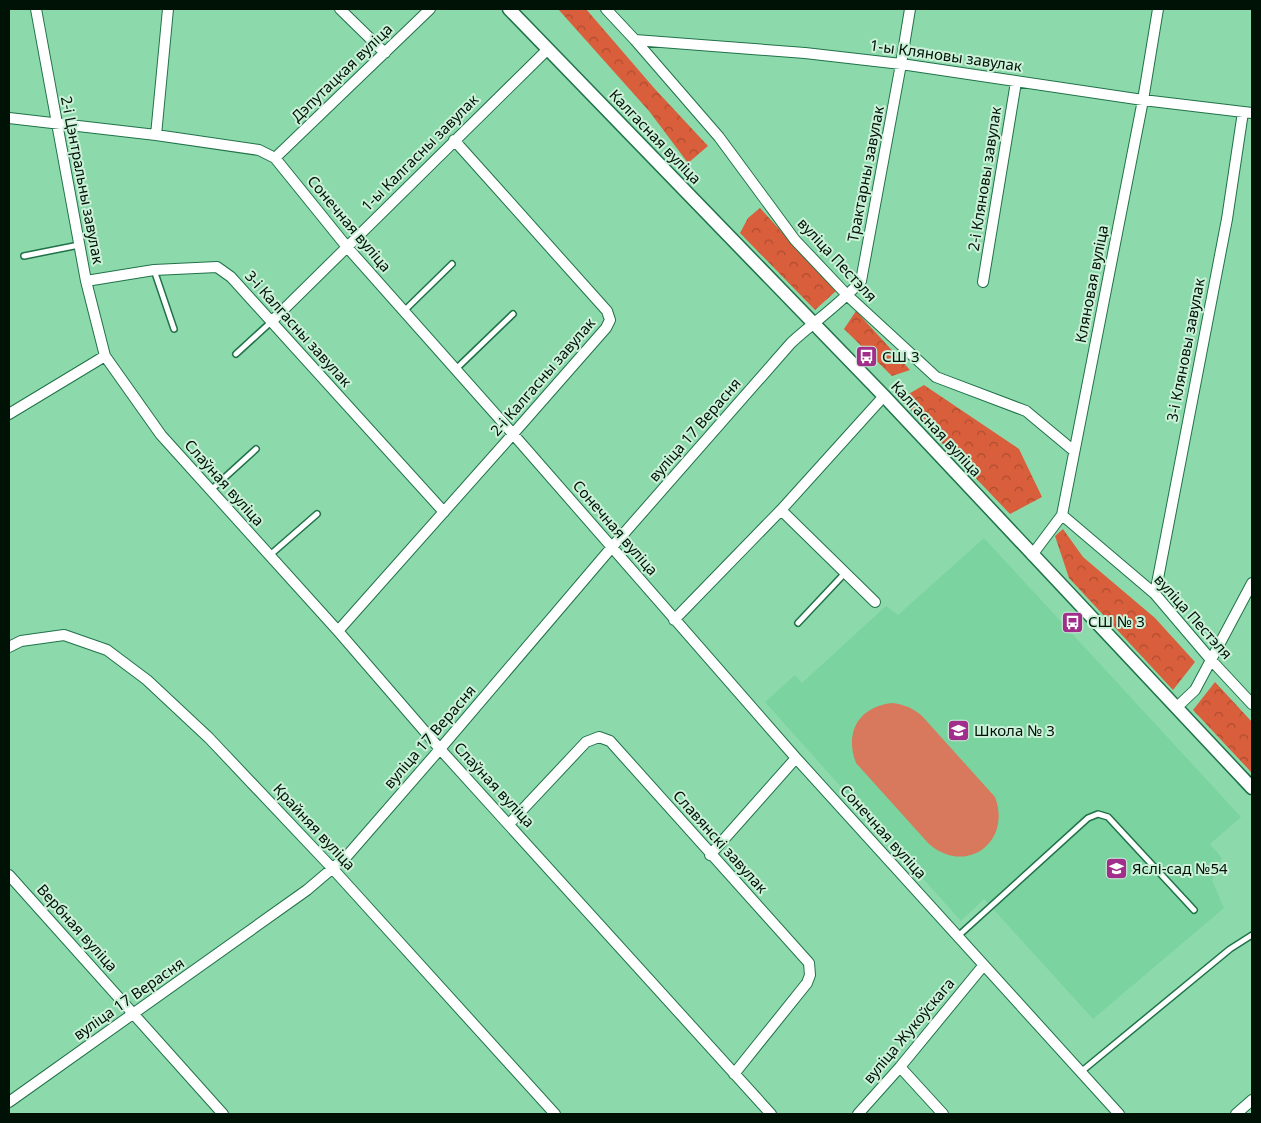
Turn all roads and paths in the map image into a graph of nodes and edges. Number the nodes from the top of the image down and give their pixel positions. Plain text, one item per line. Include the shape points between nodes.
1 (36, 9) edge
2 (168, 9) edge
3 (340, 9) edge
4 (430, 9) edge
5 (509, 9) edge
6 (606, 9) edge
7 (910, 9) edge
8 (1158, 9) edge
9 (635, 40) junction
10 (548, 49) junction
11 (385, 53) junction
12 (902, 64) junction
13 (1016, 82) junction
14 (1143, 100) junction
15 (1248, 112) edge
16 (9, 118) edge
17 (56, 123) junction
18 (156, 135) junction
19 (454, 140) junction
20 (275, 158) junction
21 (79, 245) junction
22 (347, 247) junction
23 (24, 256) dead end
24 (452, 264) dead end
25 (154, 270) junction
26 (86, 281) junction
27 (983, 282) dead end
28 (848, 296) junction
29 (404, 312) junction
30 (513, 314) dead end
31 (272, 321) junction
32 (812, 324) junction
33 (174, 329) dead end
34 (236, 354) dead end
35 (105, 356) junction
36 (456, 369) junction
37 (884, 396) junction
38 (9, 414) edge
39 (513, 434) junction
40 (256, 449) dead end
41 (1074, 451) junction
42 (211, 490) junction
43 (781, 510) junction
44 (444, 512) junction
45 (317, 514) dead end
46 (1062, 515) junction
47 (612, 547) junction
48 (1032, 555) junction
49 (270, 556) junction
50 (845, 573) junction
51 (1252, 583) edge
52 (1155, 594) junction
53 (875, 602) dead end
54 (674, 620) junction
55 (798, 623) dead end
56 (338, 631) junction
57 (9, 647) edge
58 (1212, 662) junction
59 (1252, 704) edge
60 (1177, 707) junction
61 (440, 749) junction
62 (796, 758) junction
63 (1252, 788) edge
64 (509, 824) junction
65 (710, 855) junction
66 (333, 869) junction
67 (9, 875) edge
68 (1194, 910) dead end
69 (1252, 934) edge
70 (957, 937) junction
71 (983, 966) junction
72 (134, 1015) junction
73 (900, 1067) junction
74 (1082, 1072) junction
75 (734, 1074) junction
76 (1252, 1100) edge
77 (9, 1102) edge
78 (222, 1114) edge
79 (555, 1114) edge
80 (771, 1114) edge
81 (858, 1114) edge
82 (944, 1114) edge
83 (1119, 1114) edge
84 (1236, 1114) edge

1 - 17 street, 2-і Цэнтральны завулак
2 - 18 street
3 - 11 street
4 - 11 street, Дэпутацкая вуліца
5 - 10 street, Калгасная вуліца
6 - 9 street, вуліца Пестэля
7 - 12 street, Трактарны завулак
8 - 14 street, Кляновая вуліца
9 - 12 street, 1-ы Кляновы завулак
9 - 28 street, вуліца Пестэля via 719,137 795,240
10 - 19 street, 1-ы Калгасны завулак
10 - 32 street, Калгасная вуліца
11 - 20 street, Дэпутацкая вуліца
12 - 13 street, 1-ы Кляновы завулак
12 - 28 street, Трактарны завулак via 861,282
13 - 14 street, 1-ы Кляновы завулак
13 - 27 street, 2-і Кляновы завулак
14 - 15 street, 1-ы Кляновы завулак
14 - 41 street, Кляновая вуліца
15 - 52 street, 3-і Кляновы завулак
16 - 17 street, Сонечная вуліца
17 - 18 street, Сонечная вуліца
17 - 21 street, 2-і Цэнтральны завулак
18 - 20 street, Сонечная вуліца via 259,150
19 - 22 street, 1-ы Калгасны завулак
19 - 39 street, 2-і Калгасны завулак via 607,311 610,320
20 - 22 street, Сонечная вуліца
21 - 23 lane
21 - 26 street, 2-і Цэнтральны завулак
22 - 29 street, Сонечная вуліца
22 - 31 street, 1-ы Калгасны завулак
24 - 29 lane
25 - 26 street, 3-і Калгасны завулак
25 - 31 street, 3-і Калгасны завулак via 218,267
25 - 33 lane
26 - 35 street, 2-і Цэнтральны завулак
28 - 32 street, Трактарны завулак
28 - 41 street, вуліца Пестэля via 936,377 1026,411
29 - 36 street, Сонечная вуліца
30 - 36 lane
31 - 34 lane
31 - 44 street, 3-і Калгасны завулак
32 - 37 street, Калгасная вуліца
32 - 47 street, вуліца 17 Верасня
35 - 38 street
35 - 42 street, Слаўная вуліца via 161,435
36 - 39 street, Сонечная вуліца
37 - 43 street
37 - 48 street, Калгасная вуліца
39 - 44 street, 2-і Калгасны завулак
39 - 47 street, Сонечная вуліца
40 - 42 lane
41 - 46 street, Кляновая вуліца
42 - 49 street, Слаўная вуліца
43 - 50 street
43 - 54 street
44 - 56 street, 2-і Калгасны завулак
45 - 49 lane
46 - 48 street, Кляновая вуліца
46 - 52 street, вуліца Пестэля
47 - 54 street, Сонечная вуліца
47 - 61 street, вуліца 17 Верасня
48 - 60 street, Калгасная вуліца
49 - 56 street, Слаўная вуліца
50 - 53 street
50 - 55 lane
51 - 58 street
52 - 58 street, вуліца Пестэля
54 - 62 street, Сонечная вуліца
56 - 61 street, Слаўная вуліца
57 - 66 street, Крайняя вуліца via 21,641 64,635 107,650 147,680 209,738
58 - 59 street, вуліца Пестэля
58 - 60 street via 1195,690
60 - 63 street, Калгасная вуліца
61 - 64 street, Слаўная вуліца
61 - 66 street, вуліца 17 Верасня
62 - 65 street
62 - 70 street, Сонечная вуліца
64 - 65 street, Славянскі завулак via 586,742 598,737 610,742
64 - 75 street, Слаўная вуліца
65 - 75 street, Славянскі завулак via 808,964 810,975
66 - 72 street, вуліца 17 Верасня
66 - 79 street, Крайняя вуліца
67 - 72 street, Вербная вуліца
68 - 70 lane via 1108,817 1098,814 1088,818
69 - 74 lane
70 - 71 street, Сонечная вуліца
71 - 73 street, вуліца Жукоўскага
71 - 74 street, Сонечная вуліца
72 - 77 street, вуліца 17 Верасня
72 - 78 street, Вербная вуліца
73 - 81 street, вуліца Жукоўскага
73 - 82 street
74 - 83 street, Сонечная вуліца
75 - 80 street, Слаўная вуліца
76 - 84 street

